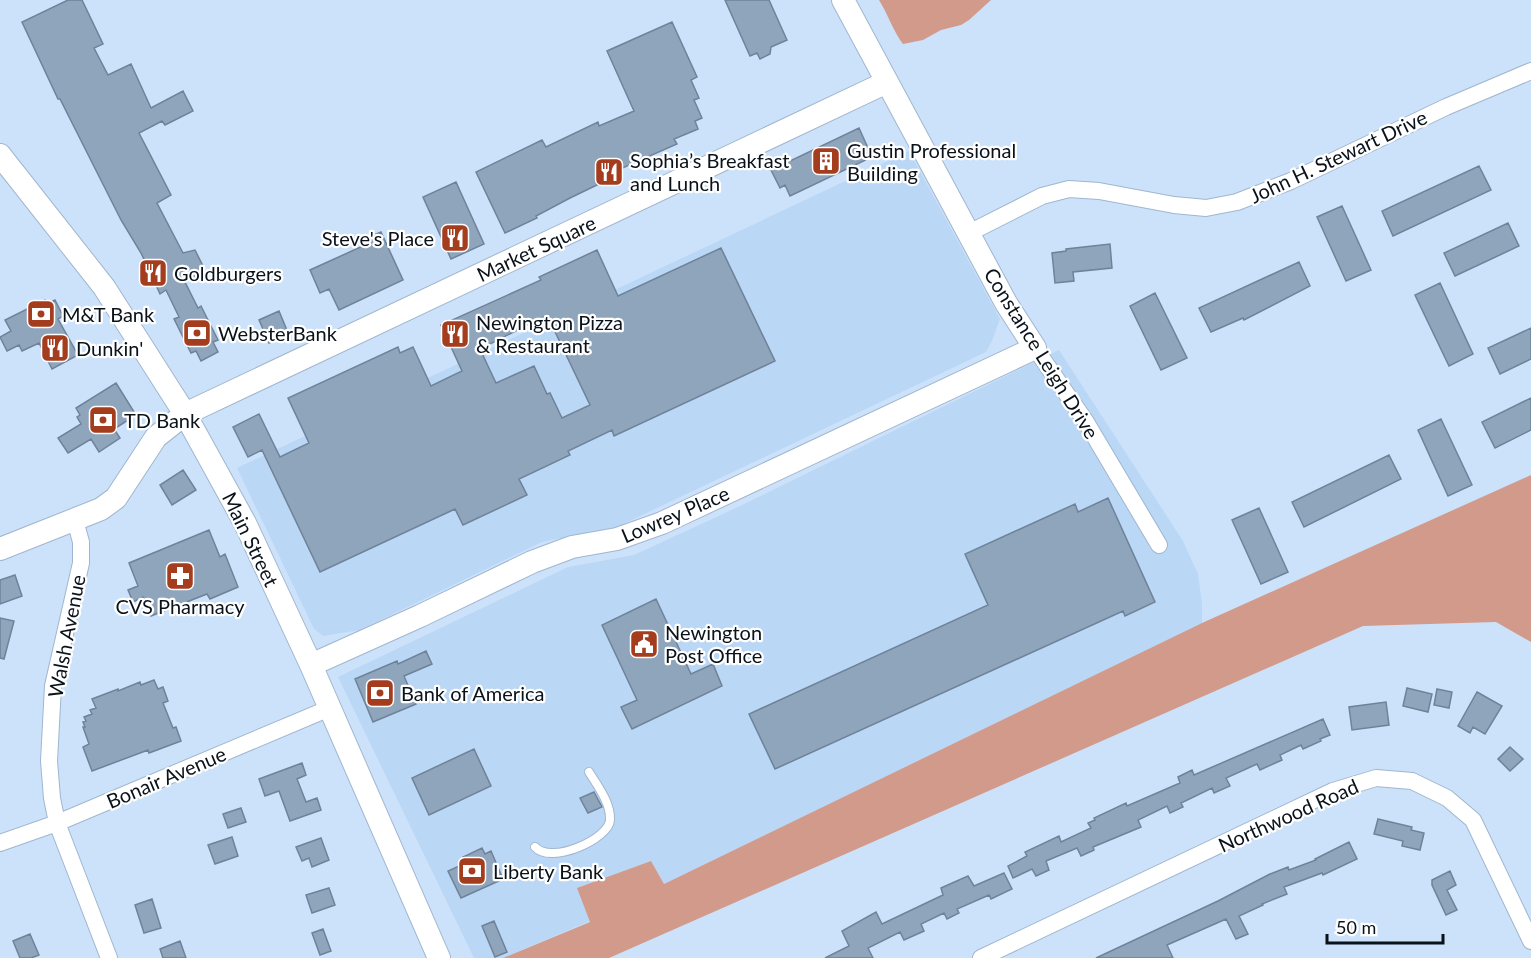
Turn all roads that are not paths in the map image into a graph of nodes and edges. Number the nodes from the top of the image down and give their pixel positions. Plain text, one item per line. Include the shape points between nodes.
1 (843, 0) edge
2 (1531, 71) edge
3 (887, 82) junction
4 (0, 155) edge
5 (969, 233) junction
6 (1035, 348) junction
7 (185, 414) junction
8 (75, 520) junction
9 (1159, 545) dead end
10 (0, 549) edge
11 (311, 665) junction
12 (330, 708) junction
13 (589, 772) dead end
14 (57, 823) junction
15 (0, 843) edge
16 (536, 847) dead end
17 (1531, 941) edge
18 (109, 958) edge
19 (439, 958) edge
20 (981, 958) edge

1 - 3 street, Constance Leigh Drive
2 - 5 street, John H. Stewart Drive via 1237,202 1206,208 1069,189 1042,196
3 - 5 street, Constance Leigh Drive
3 - 7 street, Market Square
4 - 7 street, Main Street via 104,286
5 - 6 street, Constance Leigh Drive
6 - 9 street, Constance Leigh Drive via 1086,422
6 - 11 street, Lowrey Place via 662,523 532,562
7 - 8 street, Market Square via 156,437 116,498
7 - 11 street, Main Street via 245,523
8 - 10 street, Market Square
8 - 14 street, Walsh Avenue via 81,563 53,686 49,761
11 - 12 street, Main Street
12 - 14 street, Bonair Avenue
12 - 19 street, Main Street
13 - 16 lane via 607,806 608,828 562,853 545,854
14 - 15 street, Bonair Avenue
14 - 18 street, Walsh Avenue
17 - 20 street, Northwood Road via 1473,820 1447,798 1412,781 1376,778 1333,791

